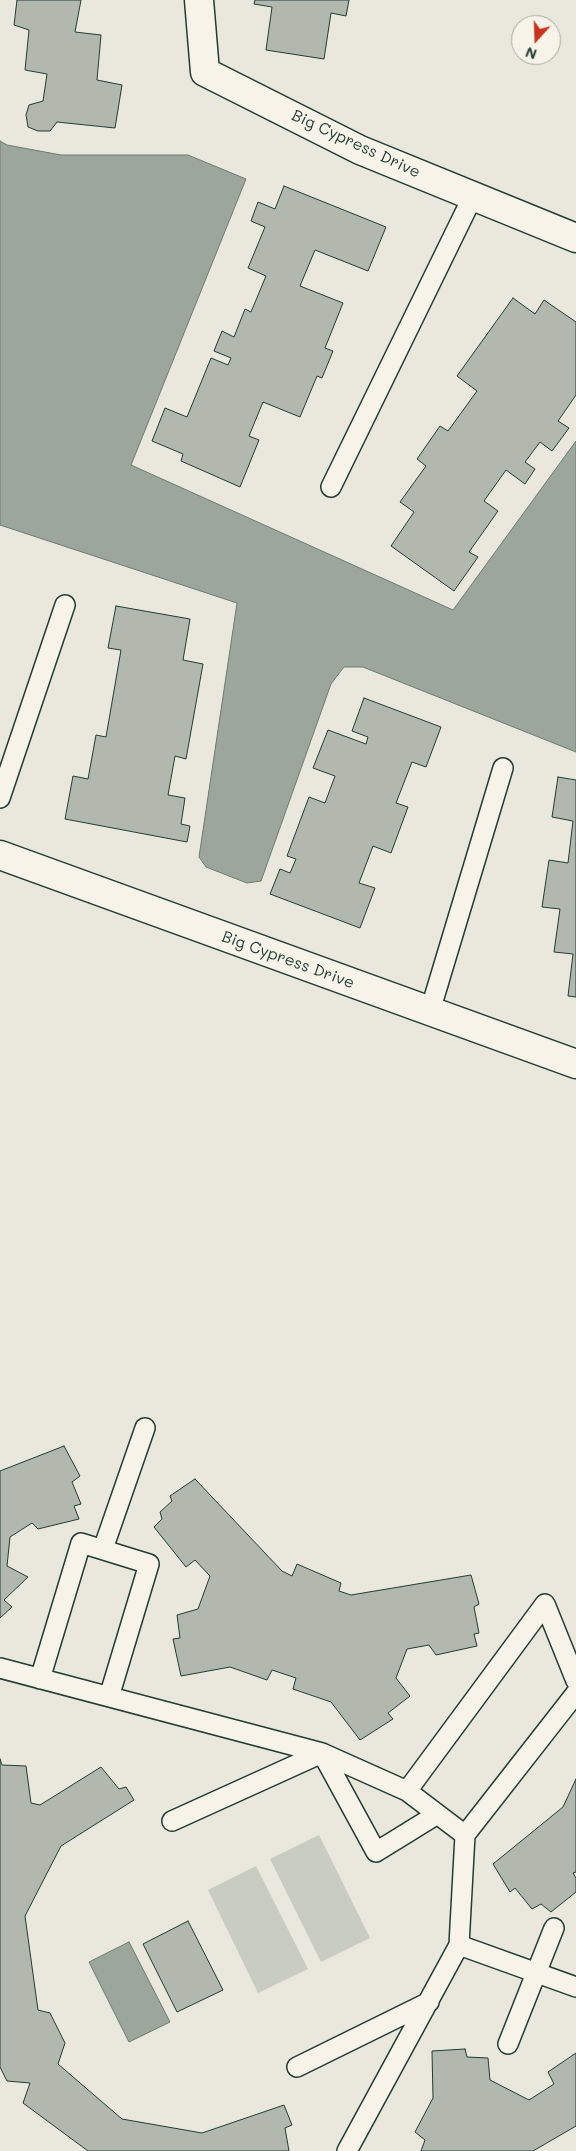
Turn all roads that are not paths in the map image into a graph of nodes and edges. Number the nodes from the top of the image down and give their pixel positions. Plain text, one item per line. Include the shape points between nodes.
1 (199, 0) edge
2 (473, 196) junction
3 (576, 238) edge
4 (331, 487) dead end
5 (65, 605) dead end
6 (503, 768) dead end
7 (0, 798) edge
8 (0, 855) edge
9 (430, 1011) junction
10 (576, 1064) edge
11 (145, 1428) dead end
12 (103, 1550) junction
13 (0, 1668) edge
14 (40, 1679) junction
15 (576, 1681) edge
16 (576, 1693) edge
17 (110, 1697) junction
18 (322, 1753) junction
19 (407, 1791) junction
20 (436, 1815) junction
21 (172, 1822) dead end
22 (465, 1835) junction
23 (554, 1928) dead end
24 (459, 1945) junction
25 (536, 1973) junction
26 (576, 1987) edge
27 (429, 2002) junction
28 (508, 2044) dead end
29 (297, 2067) dead end
30 (348, 2151) edge

1 - 2 street, Big Cypress Drive via 205,72 360,150
2 - 3 street, Big Cypress Drive
2 - 4 lane
5 - 7 lane
6 - 9 lane
8 - 9 street, Big Cypress Drive
9 - 10 street, Big Cypress Drive
11 - 12 lane
12 - 14 lane via 81,1543
12 - 17 lane via 149,1564
13 - 14 lane
14 - 17 lane
15 - 19 lane via 545,1604
16 - 22 lane
17 - 18 lane
18 - 19 lane
18 - 20 lane via 376,1852
18 - 21 lane
19 - 20 lane
20 - 22 lane
22 - 24 lane
23 - 25 lane
24 - 25 lane
24 - 27 lane
25 - 26 lane
25 - 28 lane
27 - 29 lane
27 - 30 lane

